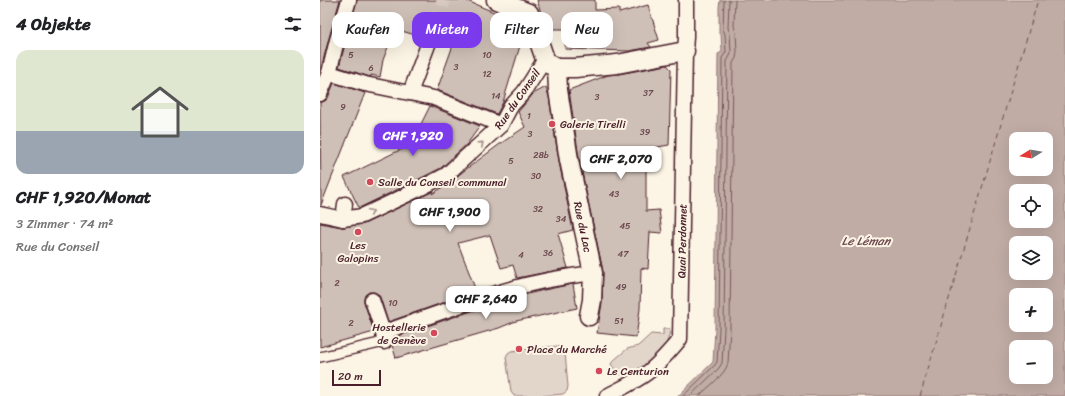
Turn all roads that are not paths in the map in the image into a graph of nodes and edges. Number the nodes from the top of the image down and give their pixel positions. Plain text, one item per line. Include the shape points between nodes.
1 (349, 0) edge
2 (496, 0) edge
3 (686, 0) edge
4 (527, 6) edge
5 (427, 48) edge
6 (685, 51) junction
7 (551, 63) junction
8 (329, 73) junction
9 (410, 93) junction
10 (320, 94) edge
11 (501, 125) junction
12 (345, 204) dead end
13 (320, 214) edge
14 (343, 219) junction
15 (593, 272) junction
16 (372, 300) dead end
17 (589, 316) dead end
18 (384, 342) junction
19 (320, 357) edge
20 (606, 396) edge

1 - 8 street
2 - 4 street
3 - 6 street, Quai Perdonnet
4 - 7 street, Rue du Lac
5 - 9 street
6 - 7 street via 617,64 575,68
6 - 20 street, Quai Perdonnet via 680,339 648,373
7 - 11 street, Rue du Conseil via 511,106
7 - 15 street, Rue du Lac
8 - 9 street via 365,84
8 - 10 street
9 - 11 street via 434,98
14 -> 11 street, Rue du Conseil via 362,216 446,175
12 - 14 street
13 - 14 street, Rue du Conseil
15 - 17 street, Rue du Lac
15 - 18 street via 493,294 390,330
16 - 18 street
18 - 19 lane

